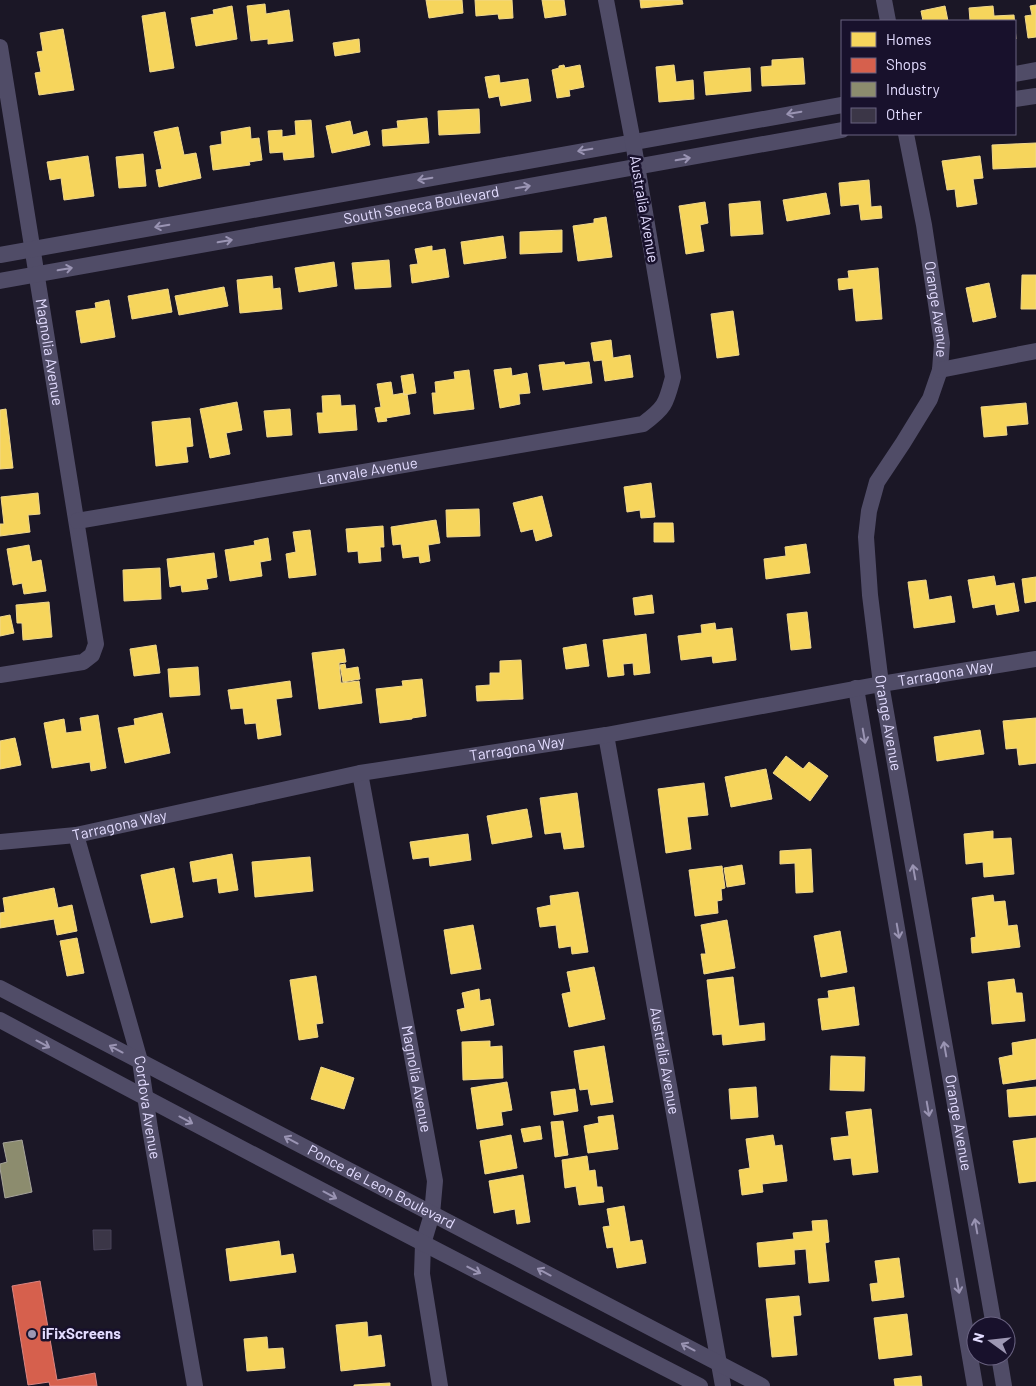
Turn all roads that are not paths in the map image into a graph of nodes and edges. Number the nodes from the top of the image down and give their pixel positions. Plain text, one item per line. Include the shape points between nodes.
1 (606, 0) edge
2 (884, 0) edge
3 (888, 20) edge
4 (0, 47) edge
5 (1036, 70) edge
6 (1016, 74) edge
7 (1036, 96) edge
8 (1016, 100) edge
9 (841, 104) edge
10 (841, 130) edge
11 (906, 135) edge
12 (633, 142) junction
13 (637, 167) junction
14 (328, 196) junction
15 (334, 221) junction
16 (33, 249) junction
17 (0, 255) edge
18 (37, 274) junction
19 (0, 281) edge
20 (1036, 351) edge
21 (940, 370) junction
22 (657, 414) joint
23 (77, 521) junction
24 (1036, 659) edge
25 (0, 675) edge
26 (881, 684) junction
27 (856, 688) junction
28 (606, 735) junction
29 (360, 773) junction
30 (76, 835) junction
31 (0, 842) edge
32 (918, 898) junction
33 (893, 902) junction
34 (0, 988) edge
35 (0, 1020) edge
36 (140, 1061) junction
37 (950, 1078) junction
38 (924, 1084) junction
39 (146, 1099) junction
40 (432, 1214) junction
41 (423, 1244) junction
42 (980, 1251) junction
43 (953, 1254) junction
44 (992, 1316) edge
45 (719, 1363) junction
46 (1001, 1366) edge
47 (195, 1386) edge
48 (440, 1386) edge
49 (700, 1386) edge
50 (723, 1386) edge
51 (762, 1386) edge
52 (975, 1386) edge
53 (1004, 1386) edge

1 - 12 street, Australia Avenue
2 - 3 street
4 - 16 street, Magnolia Avenue
5 - 6 street
7 - 8 street
9 -> 12 street, South Seneca Boulevard
13 -> 10 street, South Seneca Boulevard
11 - 21 street, Orange Avenue via 942,343
12 - 13 street, Australia Avenue
12 -> 14 street, South Seneca Boulevard
15 -> 13 street, South Seneca Boulevard
13 - 22 street, Australia Avenue via 673,377 666,403
14 - 15 street
14 -> 16 street, South Seneca Boulevard
18 -> 15 street, South Seneca Boulevard
16 - 17 street, South Seneca Boulevard
16 - 18 street, Magnolia Avenue
18 - 19 street, South Seneca Boulevard
18 - 23 street, Magnolia Avenue
20 - 21 street
21 - 26 street, Orange Avenue via 930,399 877,482 869,511 866,537 870,596
22 - 23 street, Lanvale Avenue via 644,424
23 - 25 street, Magnolia Avenue via 96,644 92,655 83,662
24 - 26 street, Tarragona Way
26 - 27 street, Tarragona Way
32 -> 26 street, Orange Avenue
27 - 28 street, Tarragona Way
27 -> 33 street, Orange Avenue
28 - 29 street, Tarragona Way
28 - 45 street, Australia Avenue
29 - 30 street, Tarragona Way
29 - 40 street, Magnolia Avenue via 435,1181
30 - 31 street, Tarragona Way
30 - 36 street, Cordova Avenue
32 - 33 street
37 -> 32 street, Orange Avenue
33 -> 38 street, Orange Avenue
36 -> 34 street, Ponce de Leon Boulevard
35 -> 39 street, Ponce de Leon Boulevard
36 - 39 street, Cordova Avenue
40 -> 36 street, Ponce de Leon Boulevard
37 - 38 street
42 -> 37 street, Orange Avenue
38 -> 43 street, Orange Avenue
39 -> 41 street, Ponce de Leon Boulevard
39 - 47 street, Cordova Avenue
40 - 41 street, Magnolia Avenue
45 -> 40 street, Ponce de Leon Boulevard
41 - 48 street, Magnolia Avenue via 422,1274
41 -> 49 street, Ponce de Leon Boulevard
42 - 43 street
42 - 44 street, Orange Avenue
43 -> 52 street, Orange Avenue
45 - 50 street, Australia Avenue
45 - 51 street, Ponce de Leon Boulevard
46 - 53 street

